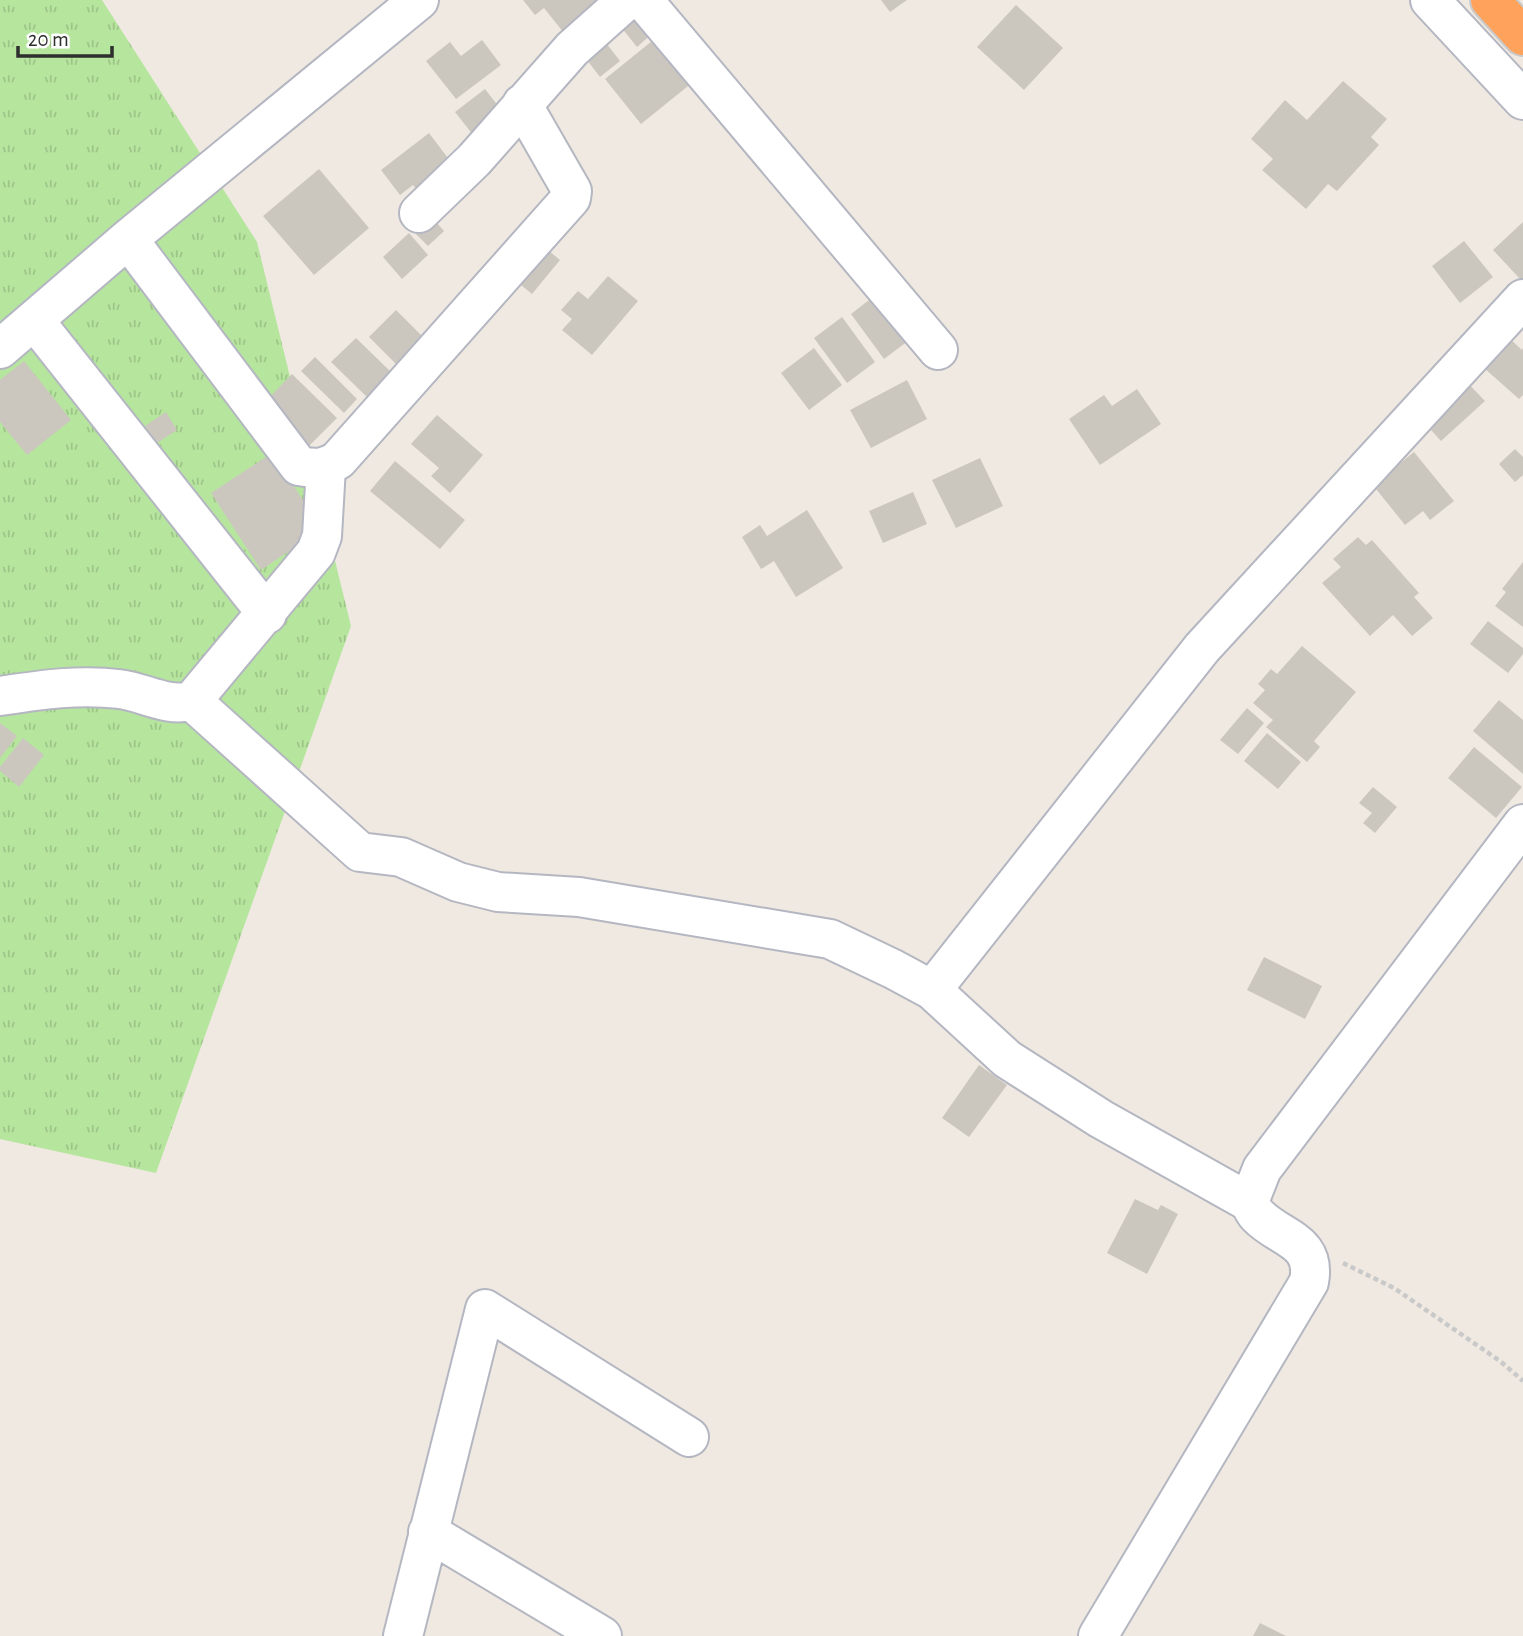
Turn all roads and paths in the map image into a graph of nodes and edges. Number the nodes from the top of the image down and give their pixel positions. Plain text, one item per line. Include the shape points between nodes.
1 (419, 0) edge
2 (627, 0) edge
3 (643, 0) edge
4 (1430, 0) edge
5 (1490, 0) edge
6 (1523, 36) edge
7 (1523, 100) edge
8 (522, 104) junction
9 (419, 213) dead end
10 (128, 239) junction
11 (1523, 299) edge
12 (34, 320) junction
13 (0, 349) edge
14 (938, 350) dead end
15 (326, 467) junction
16 (267, 614) junction
17 (0, 696) edge
18 (192, 701) junction
19 (1523, 824) edge
20 (932, 990) junction
21 (1249, 1202) junction
22 (1302, 1247) junction
23 (1523, 1381) edge
24 (689, 1437) dead end
25 (428, 1532) junction
26 (404, 1636) edge
27 (602, 1636) edge
28 (1098, 1636) edge

1 - 10 street
2 - 8 street via 572,49
3 - 14 street
4 - 7 street
5 - 6 highway
8 - 9 street via 474,160
8 - 15 street via 572,191 571,198 338,460
10 - 12 street
10 - 15 street via 299,466
11 - 20 street via 1202,648
12 - 13 street
12 - 16 street
15 - 16 street via 323,536 316,552
16 - 18 street
17 - 18 street via 61,687 120,689 177,705
18 - 20 street via 360,852 401,857 458,882 498,892 579,897 830,939
19 - 21 street via 1262,1169
20 - 21 street via 1007,1059 1101,1119
21 - 22 street via 1256,1216
22 - 23 path via 1394,1288
22 - 28 street via 1311,1270 1309,1282
24 - 25 street via 485,1309
25 - 26 street
25 - 27 street

